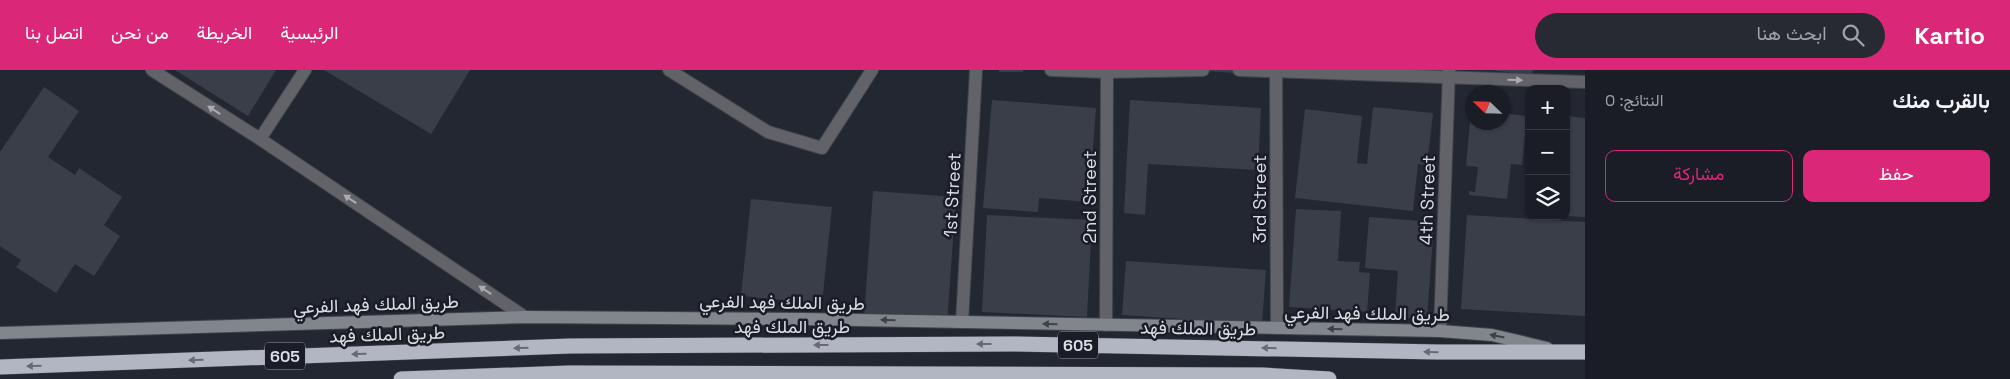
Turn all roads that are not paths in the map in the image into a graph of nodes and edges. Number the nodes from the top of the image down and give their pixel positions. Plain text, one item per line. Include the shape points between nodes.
1 (152, 70) edge
2 (305, 70) edge
3 (670, 70) edge
4 (872, 70) edge
5 (976, 70) edge
6 (1051, 70) edge
7 (1203, 70) edge
8 (1239, 70) edge
9 (1107, 71) edge
10 (1276, 71) edge
11 (1448, 74) edge
12 (1585, 82) edge
13 (260, 139) junction
14 (525, 317) junction
15 (962, 322) junction
16 (1106, 325) junction
17 (1277, 328) junction
18 (1440, 332) junction
19 (0, 333) edge
20 (1562, 352) junction
21 (1585, 352) edge
22 (0, 367) edge
23 (401, 379) edge
24 (1329, 379) edge

13 -> 1 street
2 - 13 street
3 - 4 street via 768,132 822,148
5 - 15 street, 1st Street
6 - 9 street
7 - 9 street
8 - 10 street
9 - 16 street, 2nd Street
10 - 11 street
10 - 17 street, 3rd Street
11 -> 12 street
11 - 18 street, 4th Street
14 -> 13 street
15 -> 14 main road, طريق الملك فهد الفرعي
14 - 19 main road, طريق الملك فهد الفرعي
16 -> 15 main road, طريق الملك فهد الفرعي
16 - 17 main road, طريق الملك فهد الفرعي
18 -> 17 main road, طريق الملك فهد الفرعي
20 -> 18 main road, طريق الملك فهد الفرعي via 1492,335
20 - 21 highway, طريق الملك فهد / 605
20 -> 22 highway, طريق الملك فهد / 605 via 1012,344 570,346
23 - 24 highway, 605 via 569,373 1262,375

